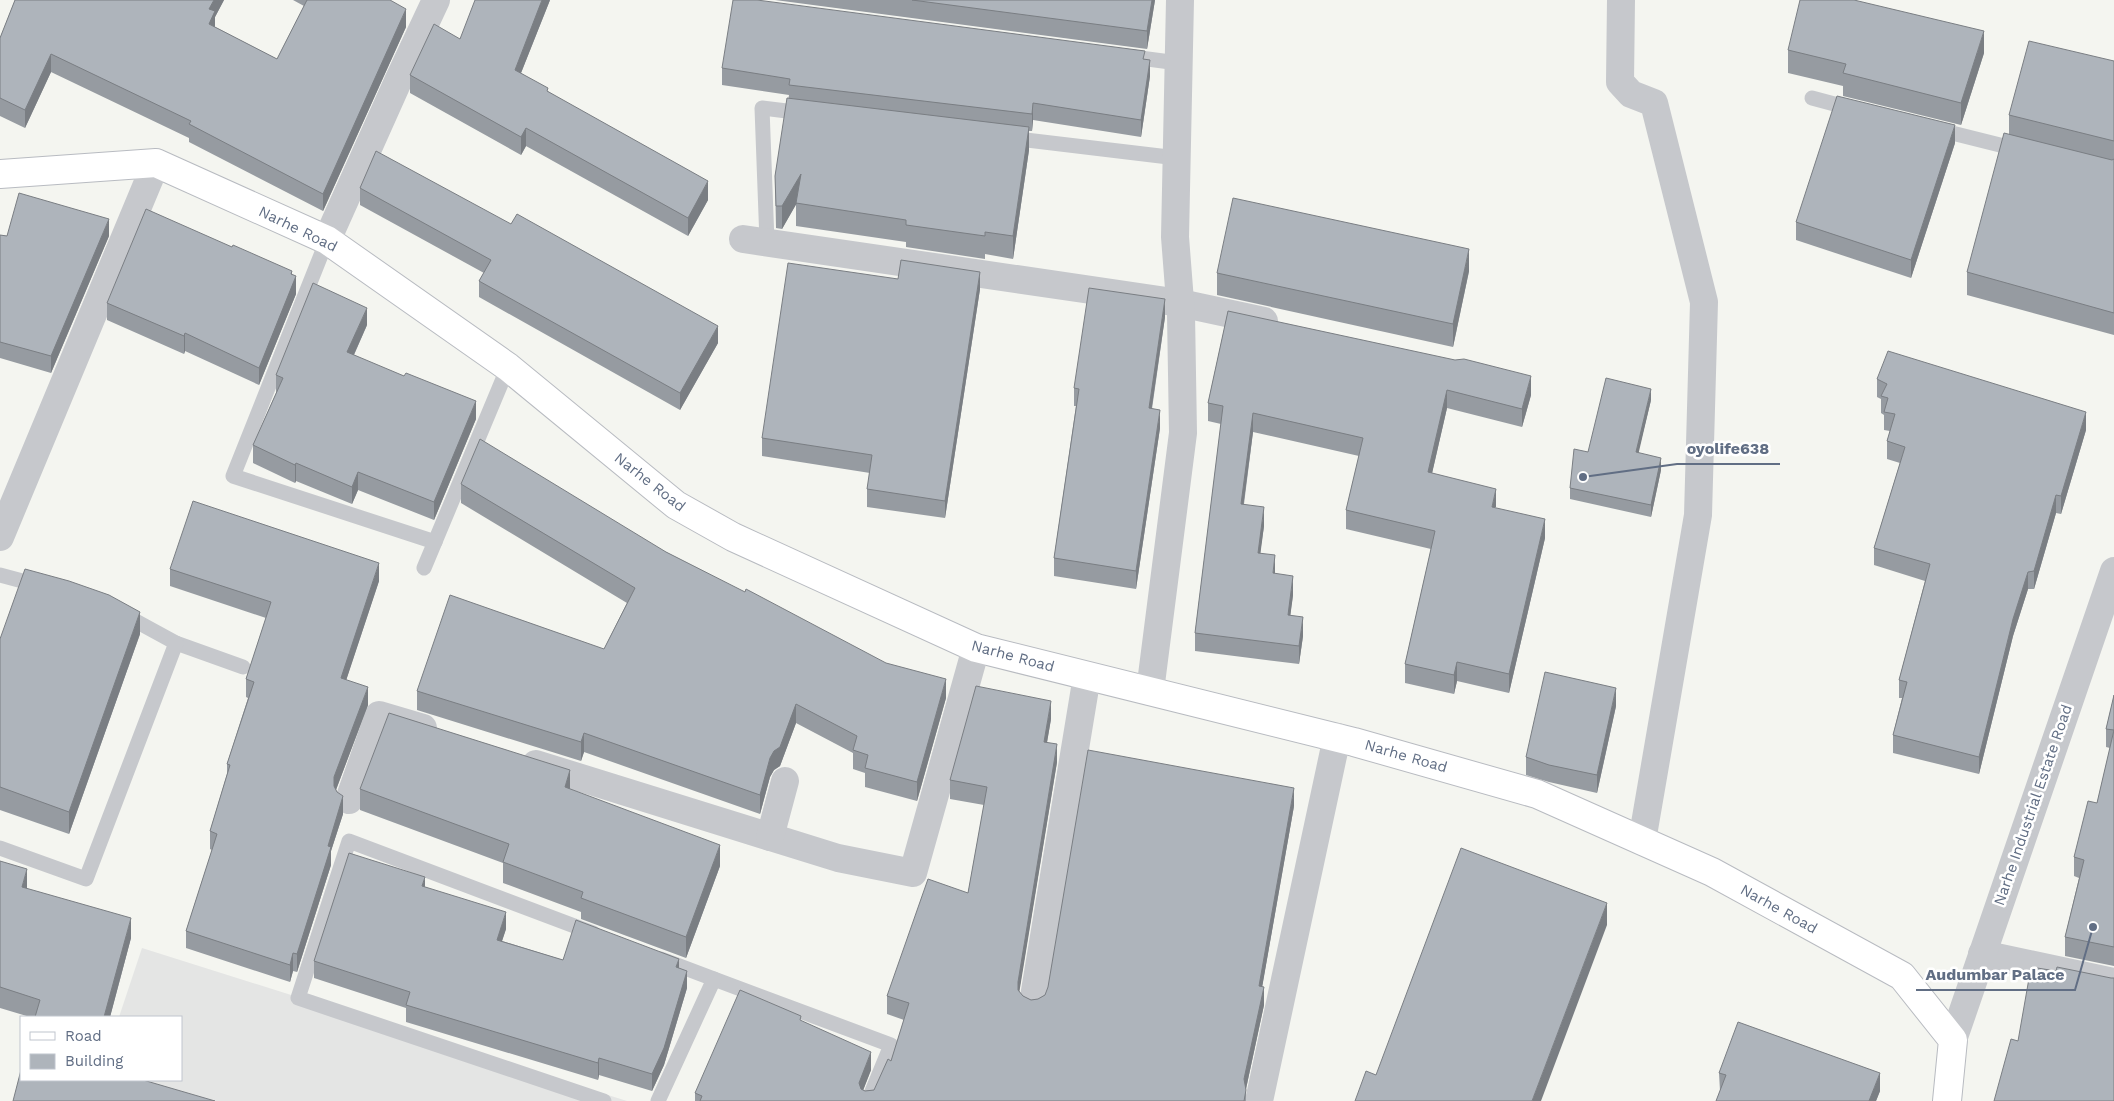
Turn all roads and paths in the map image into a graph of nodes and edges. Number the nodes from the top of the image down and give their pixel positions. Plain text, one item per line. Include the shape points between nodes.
1 (436, 0) edge
2 (1180, 0) edge
3 (1621, 0) edge
4 (1110, 54) edge
5 (1178, 63) junction
6 (1812, 98) dead end
7 (1868, 112) edge
8 (821, 115) edge
9 (1925, 126) edge
10 (999, 137) edge
11 (2038, 155) edge
12 (1177, 158) junction
13 (156, 163) junction
14 (0, 174) edge
15 (327, 240) junction
16 (755, 240) joint
17 (1180, 303) junction
18 (1285, 326) edge
19 (508, 367) junction
20 (0, 537) edge
21 (435, 542) junction
22 (424, 568) dead end
23 (2114, 571) edge
24 (0, 575) edge
25 (54, 590) edge
26 (108, 606) edge
27 (176, 642) junction
28 (976, 648) junction
29 (243, 668) dead end
30 (1087, 676) junction
31 (1150, 691) junction
32 (446, 736) edge
33 (1337, 737) junction
34 (513, 756) edge
35 (785, 781) dead end
36 (350, 800) dead end
37 (770, 837) junction
38 (1642, 840) junction
39 (0, 848) edge
40 (611, 940) edge
41 (648, 954) edge
42 (1982, 954) junction
43 (714, 979) junction
44 (2114, 982) edge
45 (1034, 1003) edge
46 (1953, 1040) junction
47 (604, 1101) edge
48 (658, 1101) edge
49 (868, 1101) edge
50 (1259, 1101) edge
51 (1947, 1101) edge

1 - 15 street
2 - 5 street
3 - 38 street via 1620,82 1631,94 1654,103 1704,302 1698,515
4 - 5 lane
5 - 12 street
6 - 7 lane
8 - 16 lane via 762,108
9 - 11 lane
10 - 12 lane
12 - 17 street via 1175,237
13 - 14 street, Narhe Road
13 - 15 street, Narhe Road
13 - 20 street
15 - 19 street, Narhe Road
15 - 21 lane via 233,476
16 - 17 street
17 - 18 street
17 - 31 street via 1183,433
19 - 21 lane
19 - 28 street, Narhe Road via 676,505 733,537
21 - 22 lane
23 - 42 street, Narhe Industrial Estate Road
24 - 25 lane
26 - 27 lane
27 - 29 lane
27 - 39 lane via 86,879
28 - 30 street, Narhe Road
28 - 37 street via 913,873 838,858
30 - 31 street, Narhe Road
30 - 45 street
31 - 33 street, Narhe Road
32 - 36 street via 379,715
33 - 38 street, Narhe Road via 1537,794
33 - 50 street
34 - 37 street
35 - 37 street
38 - 46 street, Narhe Road via 1712,872 1902,976
40 - 47 lane via 349,841 298,998
41 - 43 lane
42 - 44 street
42 - 46 street, Narhe Industrial Estate Road
43 - 48 lane
43 - 49 lane via 891,1045
46 - 51 street

